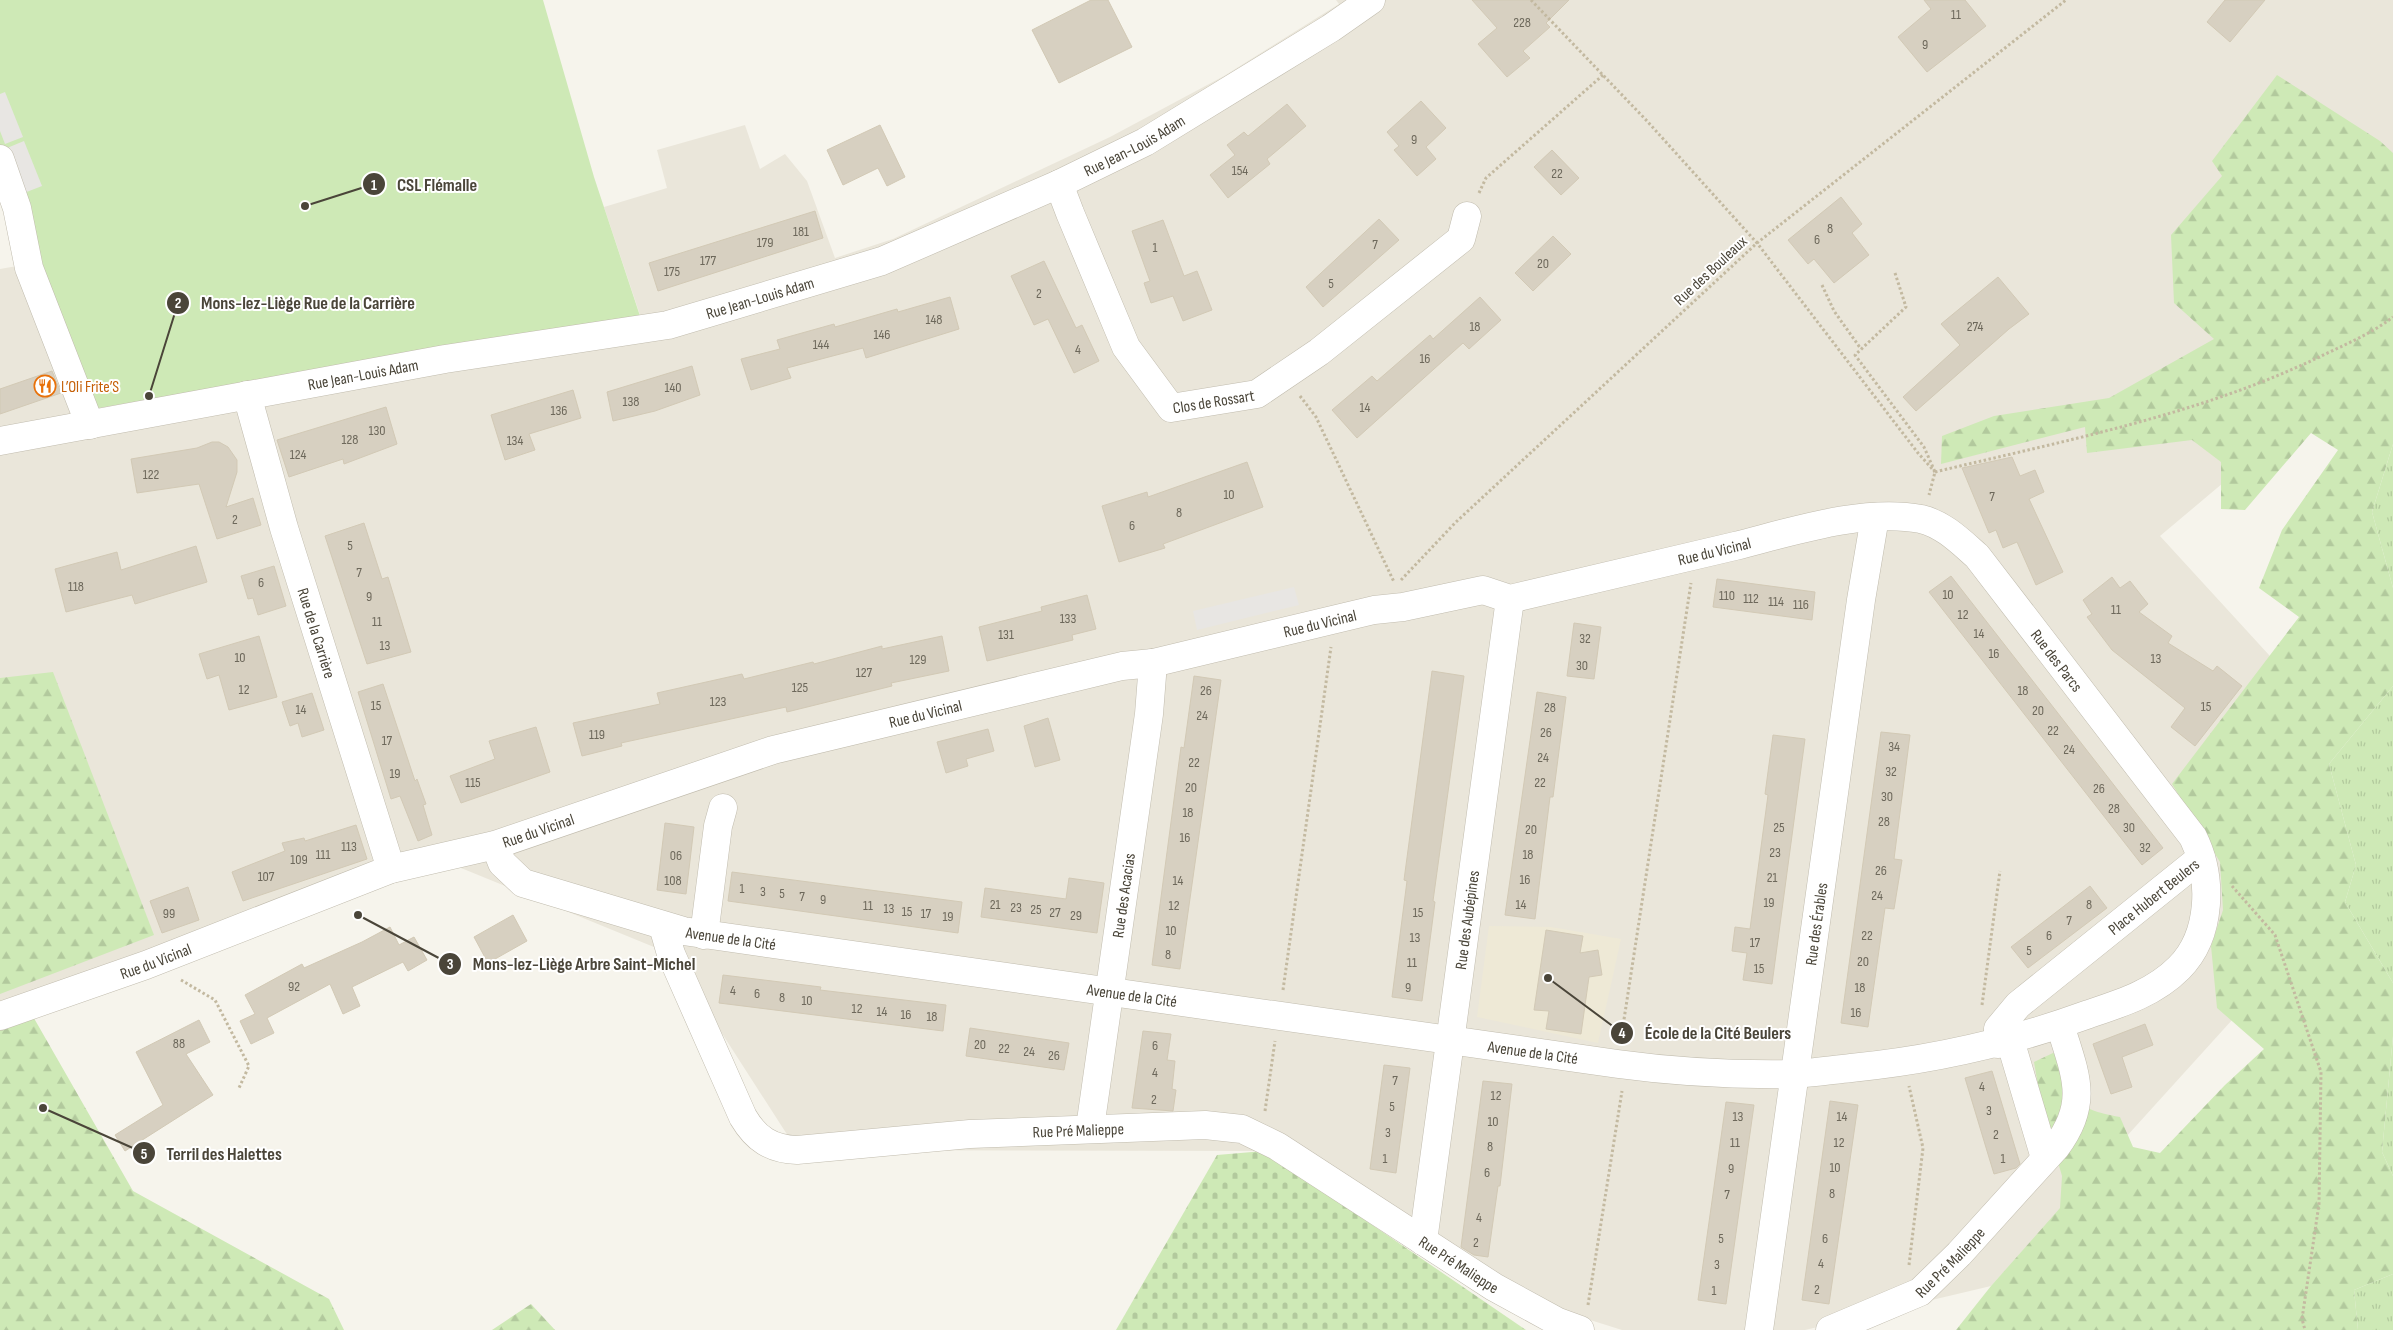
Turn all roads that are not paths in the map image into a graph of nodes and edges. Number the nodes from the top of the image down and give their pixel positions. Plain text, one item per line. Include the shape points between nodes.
1 (1371, 0) edge
2 (0, 160) edge
3 (1059, 184) junction
4 (1468, 216) road end
5 (247, 395) junction
6 (90, 425) junction
7 (0, 440) edge
8 (1875, 517) junction
9 (1510, 600) junction
10 (1153, 663) junction
11 (723, 808) dead end
12 (495, 845) junction
13 (2201, 858) junction
14 (391, 869) junction
15 (663, 926) junction
16 (704, 935) junction
17 (1111, 992) junction
18 (0, 1016) edge
19 (2060, 1025) junction
20 (2002, 1037) junction
21 (1450, 1040) junction
22 (1796, 1074) junction
23 (1090, 1128) junction
24 (2045, 1158) junction
25 (1423, 1241) junction
26 (1584, 1320) edge
27 (1760, 1330) edge
28 (1830, 1330) edge

1 - 3 street, Rue Jean-Louis Adam via 1146,142
2 - 6 street via 17,208 31,273
3 - 4 street, Clos de Rossart via 1126,347 1171,408 1257,394 1319,352 1461,239
3 - 5 street, Rue Jean-Louis Adam via 882,261 668,325 445,359
5 - 6 street, Rue Jean-Louis Adam
5 - 14 street, Rue de la Carrière via 284,528
6 - 7 street, Rue Jean-Louis Adam
8 - 9 street, Rue du Vicinal via 1840,522
8 - 13 street, Rue des Parcs via 1922,520 1941,527 1977,556 2193,837
8 - 22 street, Rue des Érables
9 - 10 street, Rue du Vicinal via 1483,590 1335,619
9 - 21 street, Rue des Aubépines
10 - 12 street, Rue du Vicinal via 1122,666 774,750
10 - 17 street, Rue des Acacias
11 - 16 street
12 - 14 street, Rue du Vicinal
12 - 15 street, Avenue de la Cité via 502,863 523,884
13 - 19 street, Place Hubert Beulers via 2207,900 2204,922 2180,967 2138,997
13 - 20 street, Place Hubert Beulers via 2018,1005
14 - 18 street, Rue du Vicinal via 146,964
15 - 16 street, Avenue de la Cité
15 - 23 street, Rue Pré Malieppe via 671,954 743,1118 758,1140 783,1150 796,1150 970,1134
16 - 17 street, Avenue de la Cité
17 - 21 street, Avenue de la Cité
17 - 23 street, Rue des Acacias
19 - 20 street, Place Hubert Beulers
19 - 24 street via 2076,1077 2076,1109 2068,1130
20 - 22 street, Place Hubert Beulers via 1904,1062
20 - 24 street
21 - 22 street, Avenue de la Cité via 1699,1072
21 - 25 street, Rue des Aubépines
22 - 27 street, Rue des Érables
23 - 25 street, Rue Pré Malieppe via 1226,1126 1242,1129 1259,1136
24 - 28 street, Rue Pré Malieppe via 1932,1283 1904,1300
25 - 26 street, Rue Pré Malieppe via 1526,1306

